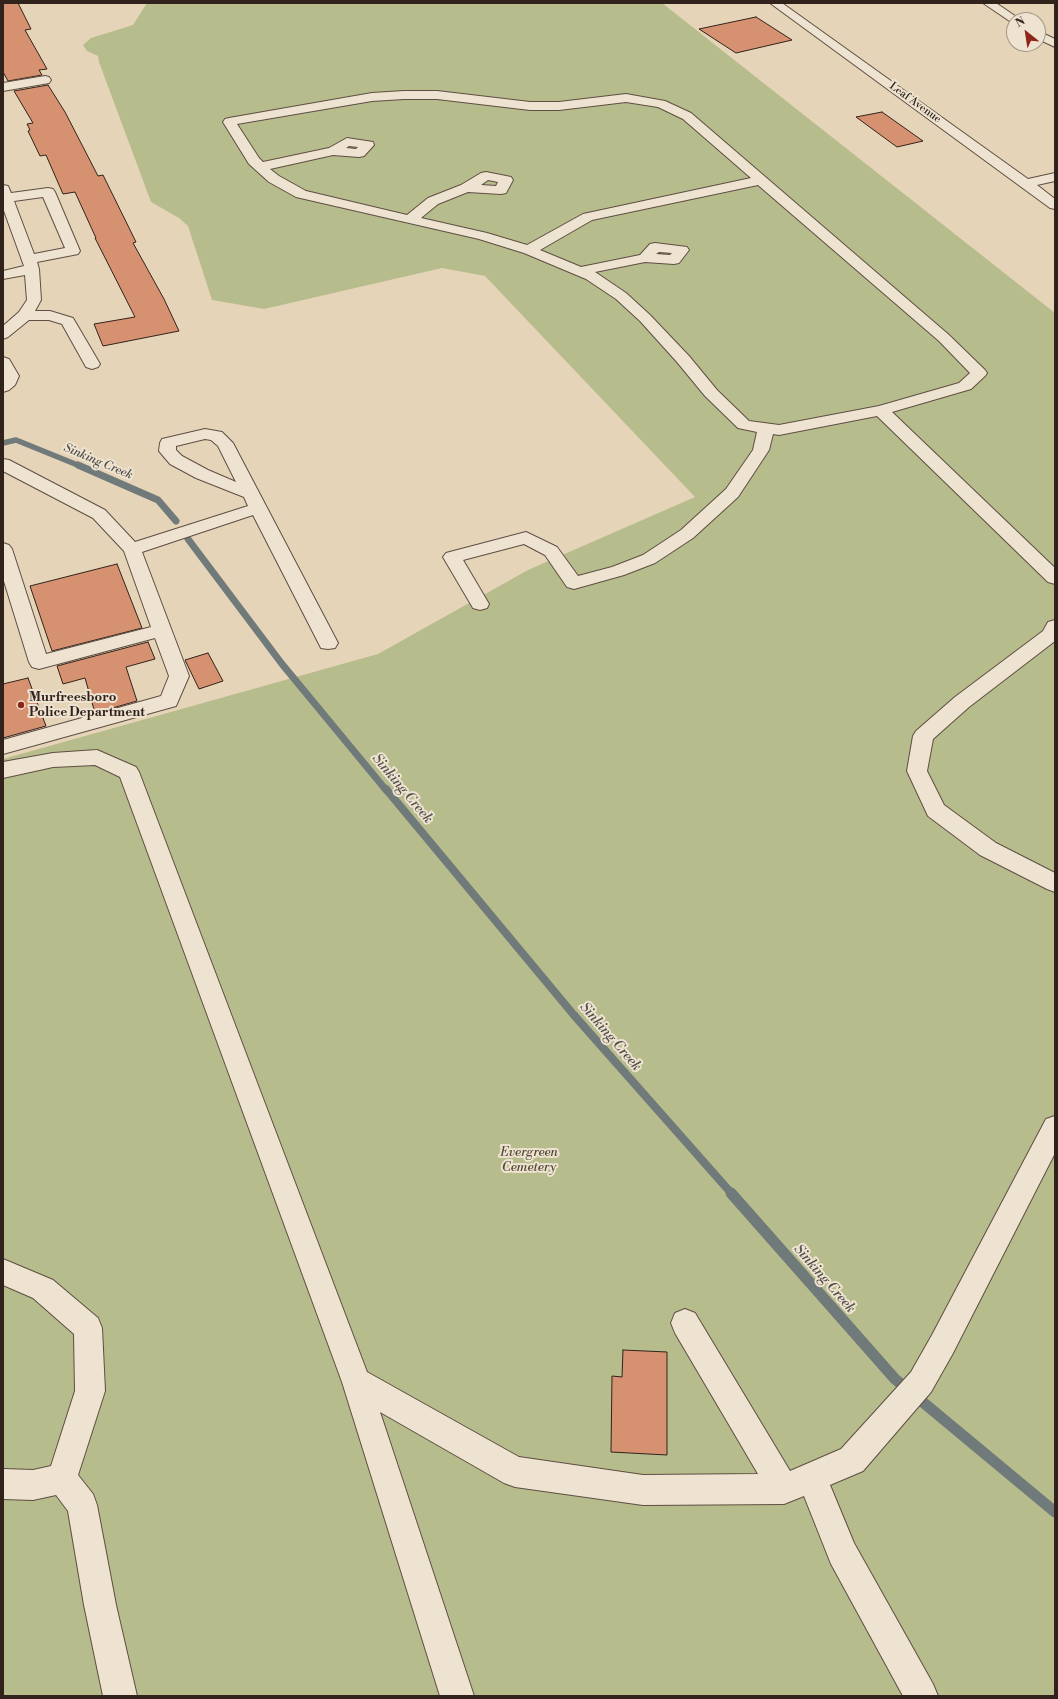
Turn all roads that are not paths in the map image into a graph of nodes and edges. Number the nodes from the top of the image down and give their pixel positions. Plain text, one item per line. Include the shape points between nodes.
1 (775, 3) edge
2 (988, 3) edge
3 (1006, 14) edge
4 (1046, 39) edge
5 (1055, 44) edge
6 (45, 80) dead end
7 (3, 87) edge
8 (334, 151) dead end
9 (260, 167) junction
10 (1055, 177) edge
11 (761, 180) junction
12 (1026, 184) junction
13 (466, 188) dead end
14 (5, 194) edge
15 (1055, 205) edge
16 (410, 220) junction
17 (529, 250) junction
18 (645, 258) dead end
19 (30, 264) junction
20 (580, 272) junction
21 (3, 275) edge
22 (25, 315) junction
23 (3, 334) edge
24 (3, 362) edge
25 (92, 364) dead end
26 (3, 387) edge
27 (881, 410) junction
28 (766, 430) junction
29 (3, 464) edge
30 (255, 501) junction
31 (3, 549) edge
32 (132, 549) junction
33 (1055, 578) edge
34 (480, 604) dead end
35 (162, 630) junction
36 (1053, 632) edge
37 (328, 642) dead end
38 (3, 747) edge
39 (3, 770) edge
40 (1055, 882) edge
41 (1055, 1127) edge
42 (3, 1272) edge
43 (685, 1323) dead end
44 (356, 1382) junction
45 (812, 1477) junction
46 (62, 1478) junction
47 (3, 1484) edge
48 (784, 1489) junction
49 (120, 1696) edge
50 (457, 1696) edge
51 (921, 1696) edge

1 - 12 street, Leaf Avenue
2 - 3 street
4 - 5 street
6 - 7 street
8 - 9 street
9 - 11 street via 229,122 372,97 404,95 530,106 559,106 626,98 661,104 686,116
9 - 16 street via 274,179 301,194
10 - 12 street
11 - 17 street via 588,217
11 - 27 street via 944,338 980,373 965,386
12 - 15 street, Leaf Avenue
13 - 16 street via 433,201
14 - 19 street
14 - 19 street via 48,192 73,250
16 - 17 street via 482,236
17 - 20 street
18 - 20 street
19 - 21 street
19 - 22 street via 34,300
20 - 28 street via 591,276 621,296 645,318 711,393 744,425
22 - 23 street
22 - 25 street via 50,316 68,321
24 - 26 street via 11,376
27 - 28 street via 778,430
27 - 33 street
28 - 34 street via 761,450 732,493 687,534 649,559 574,583 551,551 526,538 452,557
29 - 32 street via 99,514
30 - 30 street via 225,444 216,436 205,434 168,443 167,451 176,460
30 - 32 street
30 - 37 street
31 - 35 street via 39,662
32 - 35 street
35 - 38 street via 179,676 169,702
36 - 40 street via 962,702 923,736 917,771 936,810 988,849
39 - 44 street via 53,760 97,757 128,772
41 - 45 street via 921,1382 852,1460
42 - 46 street via 43,1290 88,1328 90,1391
43 - 48 street
44 - 48 street via 515,1472 643,1490
44 - 50 street
45 - 48 street
45 - 51 street via 842,1553
46 - 47 street via 33,1485
46 - 49 street via 82,1505

